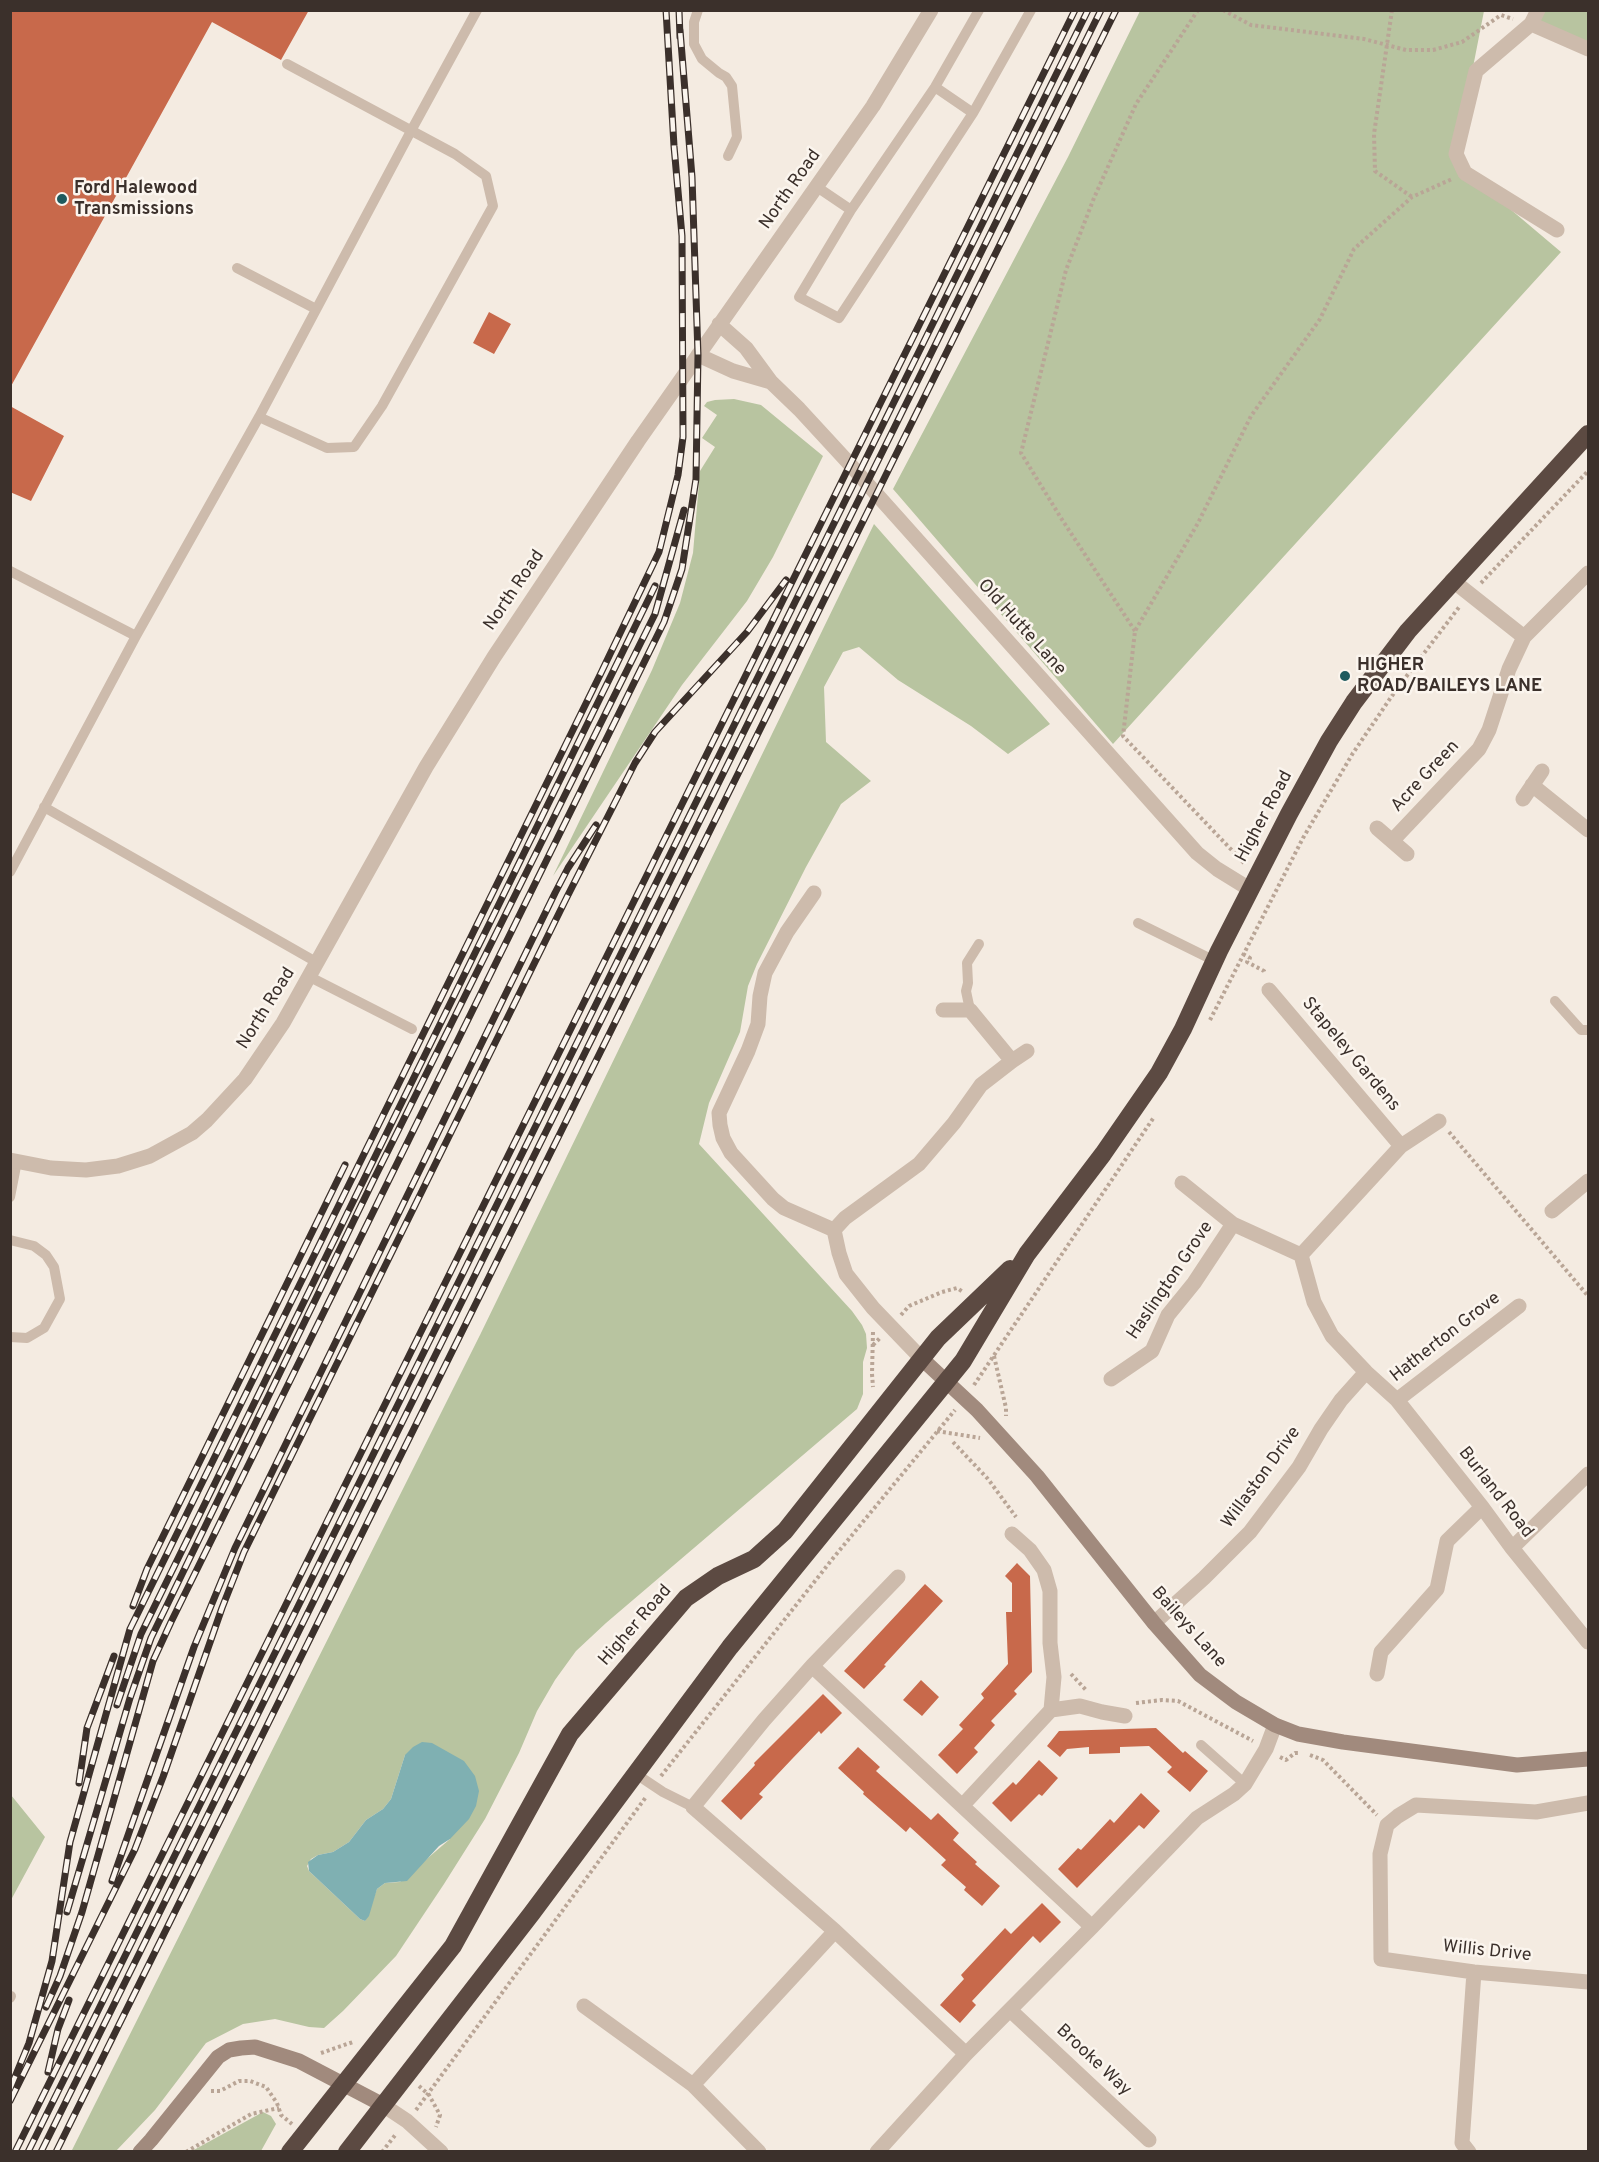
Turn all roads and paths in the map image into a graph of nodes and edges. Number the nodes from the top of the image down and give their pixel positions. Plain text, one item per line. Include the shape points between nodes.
1 (477, 10) edge
2 (698, 10) edge
3 (931, 10) edge
4 (979, 10) edge
5 (1031, 10) edge
6 (1198, 10) edge
7 (1223, 10) edge
8 (1392, 10) edge
9 (1535, 17) edge
10 (1386, 45) junction
11 (1588, 49) edge
12 (287, 64) dead end
13 (935, 87) junction
14 (973, 113) junction
15 (411, 131) junction
16 (728, 156) dead end
17 (1465, 173) junction
18 (817, 187) junction
19 (1412, 197) junction
20 (851, 210) junction
21 (1557, 230) dead end
22 (237, 268) dead end
23 (316, 309) junction
24 (719, 324) junction
25 (702, 353) junction
26 (771, 382) junction
27 (259, 417) junction
28 (1588, 434) edge
29 (1588, 471) edge
30 (10, 571) edge
31 (1588, 573) edge
32 (1452, 580) junction
33 (1470, 596) junction
34 (1135, 631) junction
35 (136, 636) junction
36 (1524, 637) junction
37 (1542, 771) dead end
38 (1532, 785) junction
39 (1523, 799) dead end
40 (44, 807) junction
41 (1377, 828) dead end
42 (1588, 830) edge
43 (1392, 841) junction
44 (1407, 854) dead end
45 (10, 872) edge
46 (1254, 883) junction
47 (814, 893) dead end
48 (1138, 923) dead end
49 (979, 944) dead end
50 (1215, 961) junction
51 (314, 970) junction
52 (1269, 990) joint
53 (1555, 1001) dead end
54 (942, 1010) dead end
55 (969, 1010) junction
56 (412, 1029) dead end
57 (1588, 1030) edge
58 (1028, 1051) dead end
59 (1012, 1061) junction
60 (1439, 1121) joint
61 (1401, 1146) junction
62 (14, 1160) edge
63 (1588, 1180) edge
64 (1182, 1183) dead end
65 (10, 1197) edge
66 (1552, 1211) dead end
67 (1233, 1224) junction
68 (834, 1230) junction
69 (10, 1240) edge
70 (1027, 1254) junction
71 (1301, 1255) junction
72 (1588, 1296) edge
73 (1519, 1306) dead end
74 (10, 1337) edge
75 (873, 1345) dead end
76 (994, 1355) dead end
77 (921, 1358) junction
78 (1366, 1372) junction
79 (1111, 1379) dead end
80 (947, 1382) junction
81 (872, 1394) dead end
82 (1397, 1400) junction
83 (937, 1431) dead end
84 (953, 1442) dead end
85 (1006, 1442) junction
86 (1588, 1474) edge
87 (1482, 1507) junction
88 (1016, 1528) joint
89 (1512, 1548) junction
90 (898, 1577) dead end
91 (1154, 1623) junction
92 (1588, 1642) edge
93 (812, 1666) junction
94 (1066, 1666) dead end
95 (1377, 1674) dead end
96 (1093, 1695) dead end
97 (1127, 1709) joint
98 (1052, 1710) junction
99 (1275, 1725) junction
100 (1253, 1742) dead end
101 (1201, 1745) dead end
102 (1588, 1759) edge
103 (1286, 1760) dead end
104 (636, 1774) junction
105 (1245, 1784) junction
106 (1588, 1803) edge
107 (963, 1804) junction
108 (693, 1807) junction
109 (1387, 1825) junction
110 (1092, 1928) junction
111 (835, 1931) junction
112 (1474, 1972) junction
113 (1588, 1982) edge
114 (584, 2006) dead end
115 (1010, 2010) junction
116 (361, 2040) dead end
117 (329, 2050) dead end
118 (966, 2054) junction
119 (344, 2084) junction
120 (693, 2085) junction
121 (190, 2091) junction
122 (382, 2105) junction
123 (279, 2108) junction
124 (281, 2115) dead end
125 (1149, 2140) dead end
126 (140, 2151) edge
127 (186, 2151) edge
128 (290, 2151) edge
129 (347, 2151) edge
130 (441, 2151) edge
131 (759, 2151) edge
132 (877, 2151) edge
133 (1469, 2151) edge

1 - 15 lane
2 - 16 lane via 694,44 702,59 732,86 737,137
3 - 18 street, North Road via 873,106
4 - 13 lane
5 - 14 lane
6 - 34 path via 1136,104 1094,198 1066,270 1021,453
7 - 10 path via 1251,25
8 - 10 path
9 - 10 path via 1501,15 1462,42 1433,50
9 - 11 street
9 - 17 street via 1476,71 1456,154
10 - 19 path via 1374,134 1375,171
12 - 15 lane
13 - 14 lane
13 - 20 lane
14 - 20 lane via 839,318 799,297
15 - 23 lane
15 - 27 lane via 486,176 493,206 382,406 354,447 327,448
17 - 19 path
17 - 21 street
18 - 20 lane
18 - 24 street, North Road
19 - 34 path via 1354,249 1320,319 1251,416 1197,523
22 - 23 lane
23 - 27 lane
24 - 25 street, North Road
24 - 26 street, Old Hutte Lane via 746,348
25 - 26 street, Old Hutte Lane via 733,371
25 - 51 street, North Road via 638,441 462,708
26 - 46 street, Old Hutte Lane via 846,460 1197,853 1217,869
27 - 35 lane
28 - 32 highway, Higher Road
29 - 33 path
30 - 35 lane
31 - 36 street, Acre Green
32 - 33 street
32 - 46 highway, Higher Road via 1354,702 1329,741
33 - 36 street
33 - 52 path via 1396,690 1303,838 1243,957 1250,958 1247,962 1264,971
34 - 46 path via 1123,736
35 - 40 lane
36 - 43 street, Acre Green via 1479,749
37 - 38 street
38 - 39 street
38 - 42 street
40 - 45 lane
40 - 51 lane
41 - 43 street
43 - 44 street
46 - 50 highway, Higher Road
47 - 68 street via 765,973 758,1024 719,1113 723,1138 731,1153 772,1199
48 - 50 lane
49 - 55 lane via 967,963
50 - 70 highway, Higher Road via 1159,1073
51 - 56 lane
51 - 62 street, North Road via 246,1079 207,1120 172,1146 118,1166 86,1170
52 - 61 street, Stapeley Gardens
53 - 57 lane via 1581,1030
54 - 55 street
55 - 59 street
58 - 59 street
59 - 68 street via 981,1085 919,1164
60 - 61 street
60 - 72 path
61 - 71 street
62 - 65 lane
63 - 66 street
64 - 67 street
67 - 71 street
67 - 79 street, Haslington Grove via 1168,1315 1152,1351
68 - 77 street via 846,1274
69 - 74 lane via 34,1246 46,1255 54,1267 60,1299 44,1328 27,1338
70 - 77 highway, Higher Road
70 - 80 highway, Higher Road
71 - 78 street, Burland Road via 1314,1302 1332,1336
73 - 82 street, Hatherton Grove
75 - 81 path
76 - 85 path via 1006,1407
77 - 80 street, Baileys Lane
77 - 119 highway, Higher Road via 785,1531 754,1559 718,1576 686,1598 570,1734 453,1946
78 - 82 street, Burland Road
78 - 91 street, Willaston Drive via 1341,1400 1299,1467 1250,1532
80 - 85 street, Baileys Lane
80 - 104 highway, Higher Road via 730,1647
82 - 87 street, Burland Road
83 - 85 path
84 - 88 path via 988,1479
85 - 91 street, Baileys Lane
86 - 89 street
87 - 89 street, Burland Road
87 - 95 street via 1446,1541 1437,1589 1381,1652
88 - 98 street via 1044,1570 1050,1591
89 - 92 street, Burland Road
90 - 93 street
91 - 99 street, Baileys Lane via 1200,1675
93 - 107 street
93 - 108 street
94 - 96 path
97 - 98 street via 1102,1712 1080,1706
97 - 100 path via 1162,1700 1178,1701
98 - 107 street
99 - 102 street, Baileys Lane via 1298,1734 1343,1742 1517,1765
99 - 105 street
101 - 105 lane
103 - 109 path via 1295,1752 1323,1760
104 - 108 lane
104 - 122 highway, Higher Road
105 - 110 street via 1197,1818
106 - 109 street via 1536,1812 1416,1805
107 - 110 street
108 - 111 street
109 - 112 street, Willis Drive via 1380,1854 1381,1959
110 - 115 street
111 - 118 street
111 - 120 street
112 - 113 street, Willis Drive
112 - 133 street via 1462,2143
114 - 120 street
115 - 118 street
115 - 125 street, Brooke Way
116 - 117 path
118 - 132 street
119 - 121 street via 299,2061 255,2047 230,2050 218,2057
119 - 122 street
119 - 128 highway, Higher Road
120 - 131 street
121 - 123 path via 220,2091 239,2081 250,2081 266,2088
121 - 126 street
122 - 129 highway, Higher Road
122 - 130 street
123 - 124 path
123 - 127 path via 251,2114

